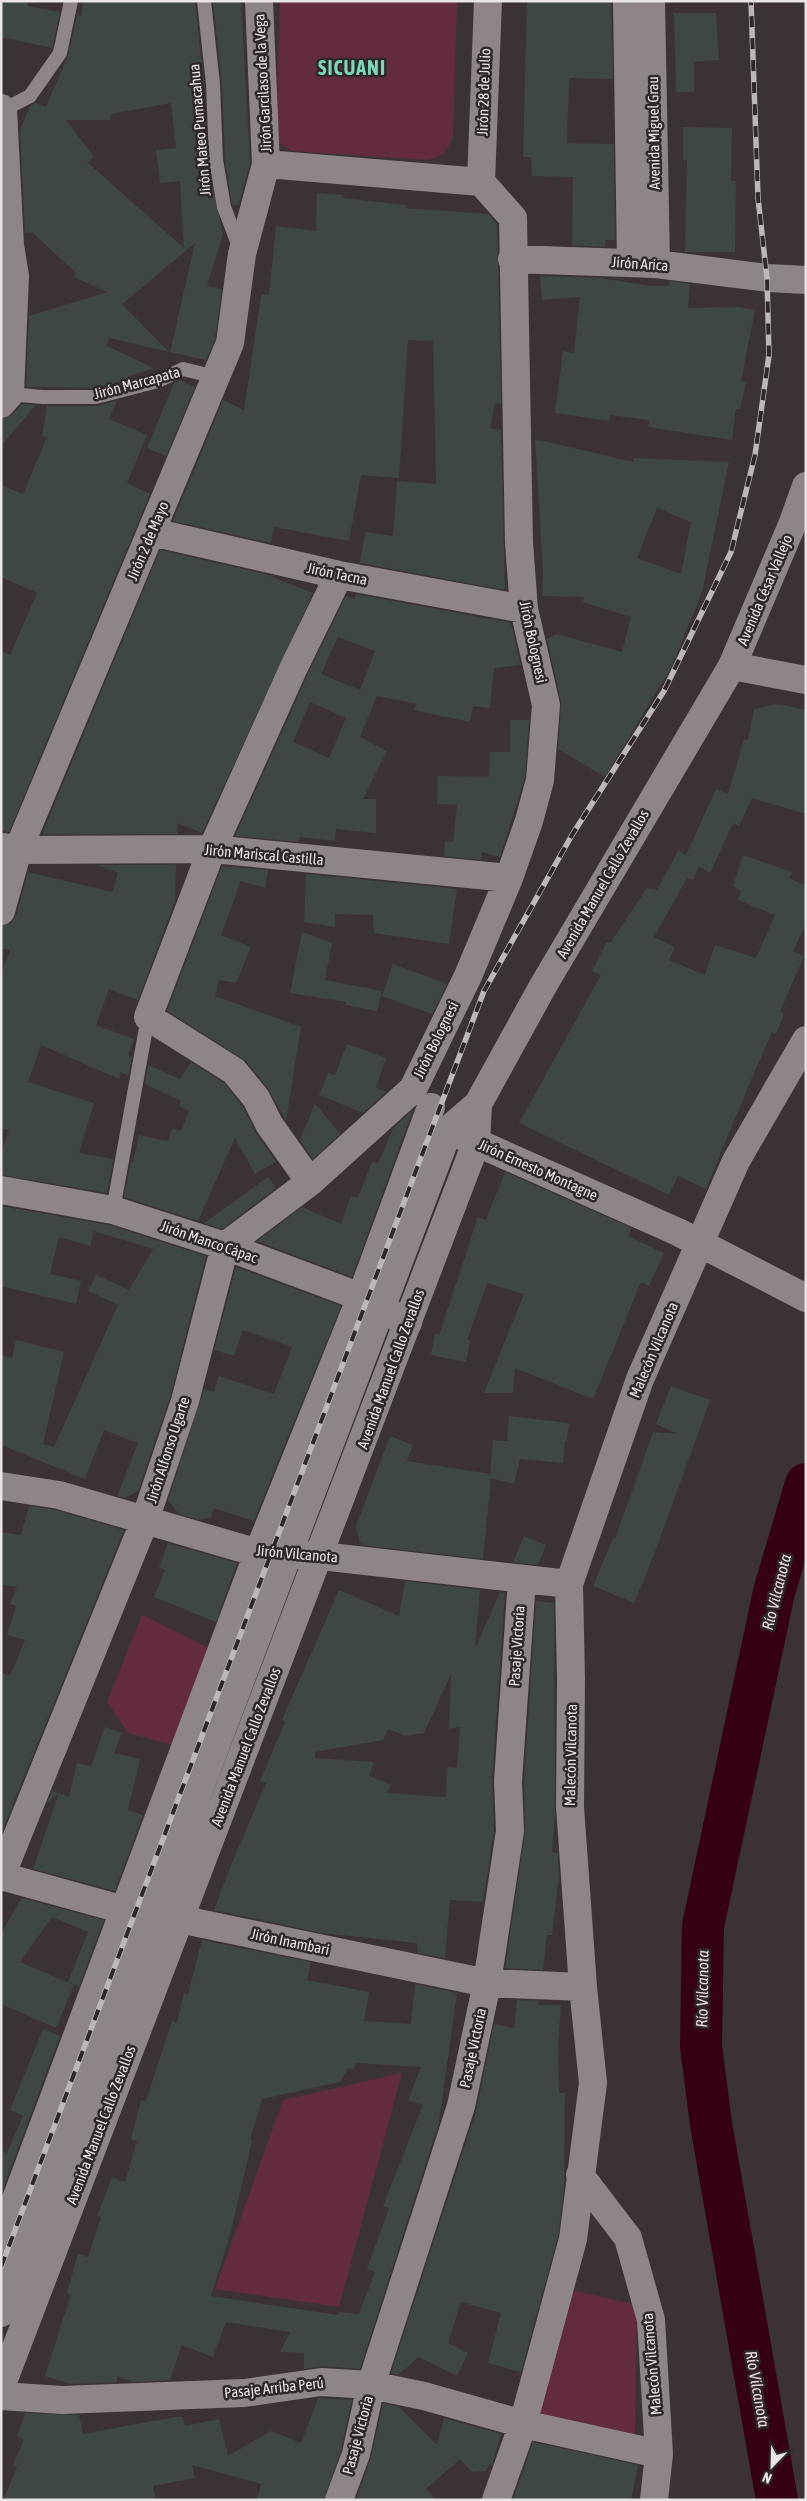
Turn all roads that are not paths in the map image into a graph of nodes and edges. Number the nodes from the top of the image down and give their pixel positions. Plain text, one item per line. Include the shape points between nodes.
1 (71, 1) edge
2 (204, 1) edge
3 (259, 1) edge
4 (488, 1) edge
5 (627, 1) edge
6 (651, 1) edge
7 (2, 109) edge
8 (266, 164) junction
9 (481, 182) junction
10 (242, 254) junction
11 (512, 259) junction
12 (644, 263) junction
13 (806, 280) edge
14 (216, 377) junction
15 (6, 399) edge
16 (806, 486) edge
17 (152, 532) junction
18 (339, 575) junction
19 (524, 609) junction
20 (732, 666) junction
21 (806, 680) edge
22 (10, 848) edge
23 (212, 849) junction
24 (509, 878) junction
25 (1, 911) edge
26 (148, 1017) junction
27 (806, 1040) edge
28 (422, 1098) junction
29 (478, 1104) junction
30 (449, 1129) junction
31 (476, 1143) junction
32 (310, 1182) junction
33 (1, 1190) edge
34 (114, 1210) junction
35 (225, 1246) junction
36 (806, 1298) edge
37 (370, 1301) junction
38 (408, 1323) junction
39 (1, 1486) edge
40 (145, 1520) junction
41 (258, 1553) junction
42 (288, 1553) junction
43 (321, 1556) junction
44 (522, 1579) junction
45 (569, 1584) junction
46 (1, 1876) edge
47 (137, 1916) junction
48 (179, 1919) junction
49 (487, 1982) junction
50 (583, 1988) junction
51 (580, 2174) junction
52 (1, 2239) edge
53 (1, 2314) edge
54 (371, 2385) junction
55 (1, 2386) edge
56 (1, 2396) edge
57 (523, 2424) junction
58 (660, 2454) junction
59 (339, 2500) edge
60 (496, 2500) edge
61 (654, 2500) edge

1 - 7 lane via 60,53 30,96
2 - 10 lane, Jirón Mateo Pumacahua via 213,84 216,160 224,207
3 - 8 street, Jirón Garcilaso de la Vega
4 - 9 street, Jirón 28 de Julio
5 - 12 street, Avenida Miguel Grau
6 - 12 street, Avenida Miguel Grau
7 - 15 street via 10,245 15,276
8 - 9 street
8 - 10 street, Jirón 2 de Mayo
9 - 11 street, Jirón Bolognesi via 513,218
10 - 14 street, Jirón 2 de Mayo via 230,343
11 - 12 street, Jirón Arica
11 - 19 street, Jirón Bolognesi via 519,543
12 - 13 street, Jirón Arica
14 - 15 lane, Jirón Marcapata via 183,369 158,381 96,397
14 - 17 street, Jirón 2 de Mayo
16 - 20 street, Avenida César Vallejo
17 - 18 street, Jirón Tacna
17 - 22 street, Jirón 2 de Mayo
18 - 19 street, Jirón Tacna
18 - 23 street
19 - 24 street, Jirón Bolognesi via 546,705 540,780 530,821
20 - 21 street
20 - 29 street, Avenida Manuel Callo Zevallos via 548,978
22 - 23 street, Jirón Mariscal Castilla
22 - 25 street, Jirón 2 de Mayo
23 - 24 street, Jirón Mariscal Castilla
23 - 26 street
24 - 28 street, Jirón Bolognesi
26 - 32 street via 234,1071 256,1098 269,1124
26 - 34 lane
27 - 45 street, Malecón Vilcanota via 736,1161 644,1370
28 - 30 street, Jirón Ernesto Montagne via 436,1118
28 - 32 street
28 - 37 street, Avenida Manuel Callo Zevallos
29 - 30 street, Avenida Manuel Callo Zevallos
29 - 31 street, Avenida Manuel Callo Zevallos
30 - 31 street, Jirón Ernesto Montagne
30 - 37 street, Avenida Manuel Callo Zevallos
31 - 36 street, Jirón Ernesto Montagne via 678,1232
31 - 38 street, Avenida Manuel Callo Zevallos
32 - 35 street
33 - 34 street, Jirón Manco Cápac
34 - 35 street, Jirón Manco Cápac
35 - 37 street, Jirón Manco Cápac
35 - 40 street, Jirón Alfonso Ugarte via 185,1401
37 - 38 street, Jirón Manco Cápac
37 - 41 street, Avenida Manuel Callo Zevallos
37 - 42 street, Avenida Manuel Callo Zevallos
38 - 43 street, Avenida Manuel Callo Zevallos
39 - 40 street, Jirón Vilcanota via 59,1496
40 - 41 street, Jirón Vilcanota
40 - 46 street, Jirón Alfonso Ugarte
41 - 42 street, Jirón Vilcanota
41 - 47 street, Avenida Manuel Callo Zevallos
42 - 43 street, Jirón Vilcanota
42 - 47 street, Avenida Manuel Callo Zevallos
43 - 44 street, Jirón Vilcanota
43 - 48 street, Avenida Manuel Callo Zevallos
44 - 45 street, Jirón Vilcanota
44 - 49 street, Pasaje Victoria via 508,1781 510,1831
45 - 50 street, Malecón Vilcanota via 570,1807
46 - 47 street, Jirón Inambari
47 - 48 street, Jirón Inambari
47 - 52 street, Avenida Manuel Callo Zevallos
47 - 53 street, Avenida Manuel Callo Zevallos
48 - 49 street, Jirón Inambari
48 - 55 street, Avenida Manuel Callo Zevallos
49 - 50 street, Jirón Inambari
49 - 54 street, Pasaje Victoria via 460,2106
50 - 51 street, Malecón Vilcanota via 593,2083
51 - 57 street via 573,2239
51 - 58 street, Malecón Vilcanota via 628,2238 651,2320
54 - 56 street, Pasaje Arriba Perú via 321,2382 244,2393 62,2400
54 - 57 street, Pasaje Arriba Perú via 424,2396
54 - 59 street, Pasaje Victoria via 356,2454
57 - 58 street, Pasaje Arriba Perú
57 - 60 street
58 - 61 street, Malecón Vilcanota

